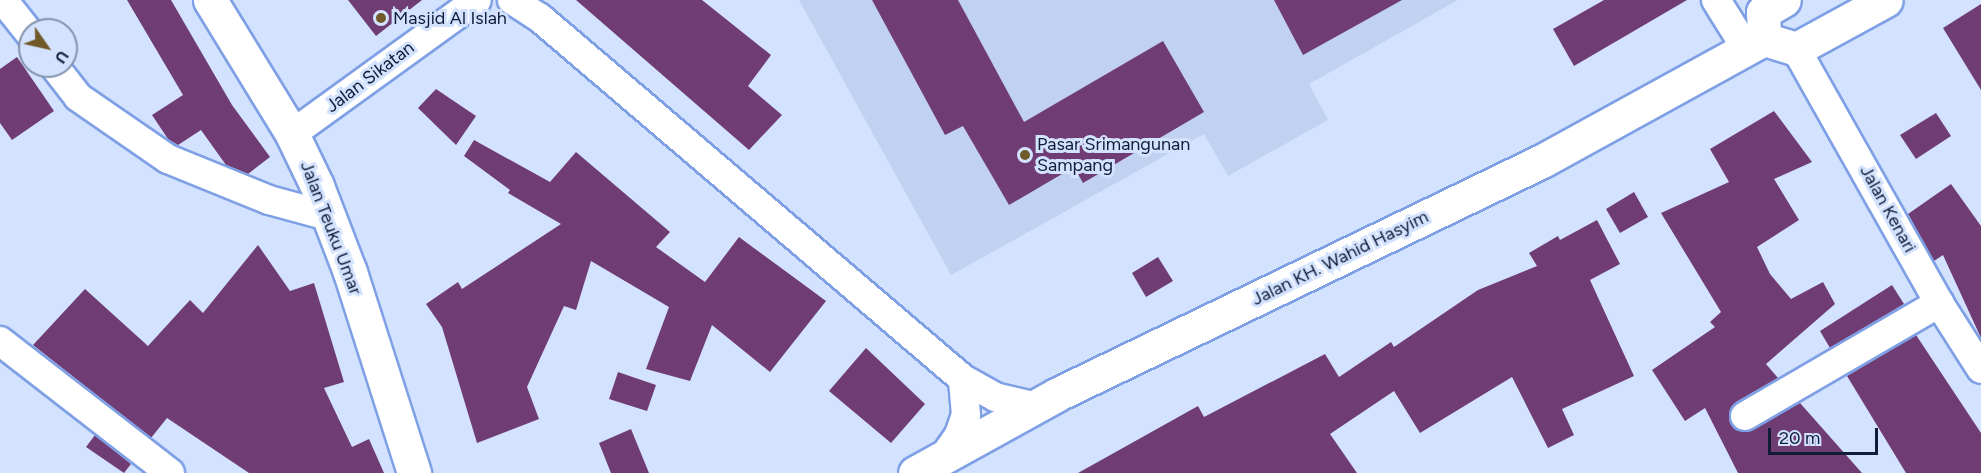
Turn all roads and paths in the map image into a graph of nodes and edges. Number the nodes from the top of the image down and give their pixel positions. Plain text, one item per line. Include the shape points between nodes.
1 (3, 0) edge
2 (210, 0) edge
3 (477, 0) edge
4 (512, 0) edge
5 (1716, 0) edge
6 (1784, 0) edge
7 (1886, 0) edge
8 (18, 19) edge
9 (1755, 43) junction
10 (1796, 49) junction
11 (63, 78) edge
12 (292, 134) junction
13 (328, 216) junction
14 (1939, 303) junction
15 (0, 340) edge
16 (1981, 369) edge
17 (963, 379) junction
18 (1037, 407) junction
19 (1745, 416) dead end
20 (929, 466) edge
21 (170, 473) edge
22 (414, 473) edge

1 - 8 street
2 - 12 main road, Jalan Teuku Umar
3 - 12 street, Jalan Sikatan
4 - 17 street via 540,18
5 - 9 street
6 - 9 main road via 1763,12
7 - 10 main road
9 - 10 main road
9 - 18 main road, Jalan KH. Wahid Hasyim via 1542,161
10 - 14 street, Jalan Kenari
11 - 13 street via 78,97 168,159 269,200
12 - 13 main road, Jalan Teuku Umar
13 - 22 main road, Jalan Teuku Umar
14 - 16 street, Jalan Kenari
14 - 19 street
15 - 21 street
17 - 18 street via 995,397
17 - 20 street via 966,415 959,435
18 - 20 main road, Jalan KH. Wahid Hasyim

